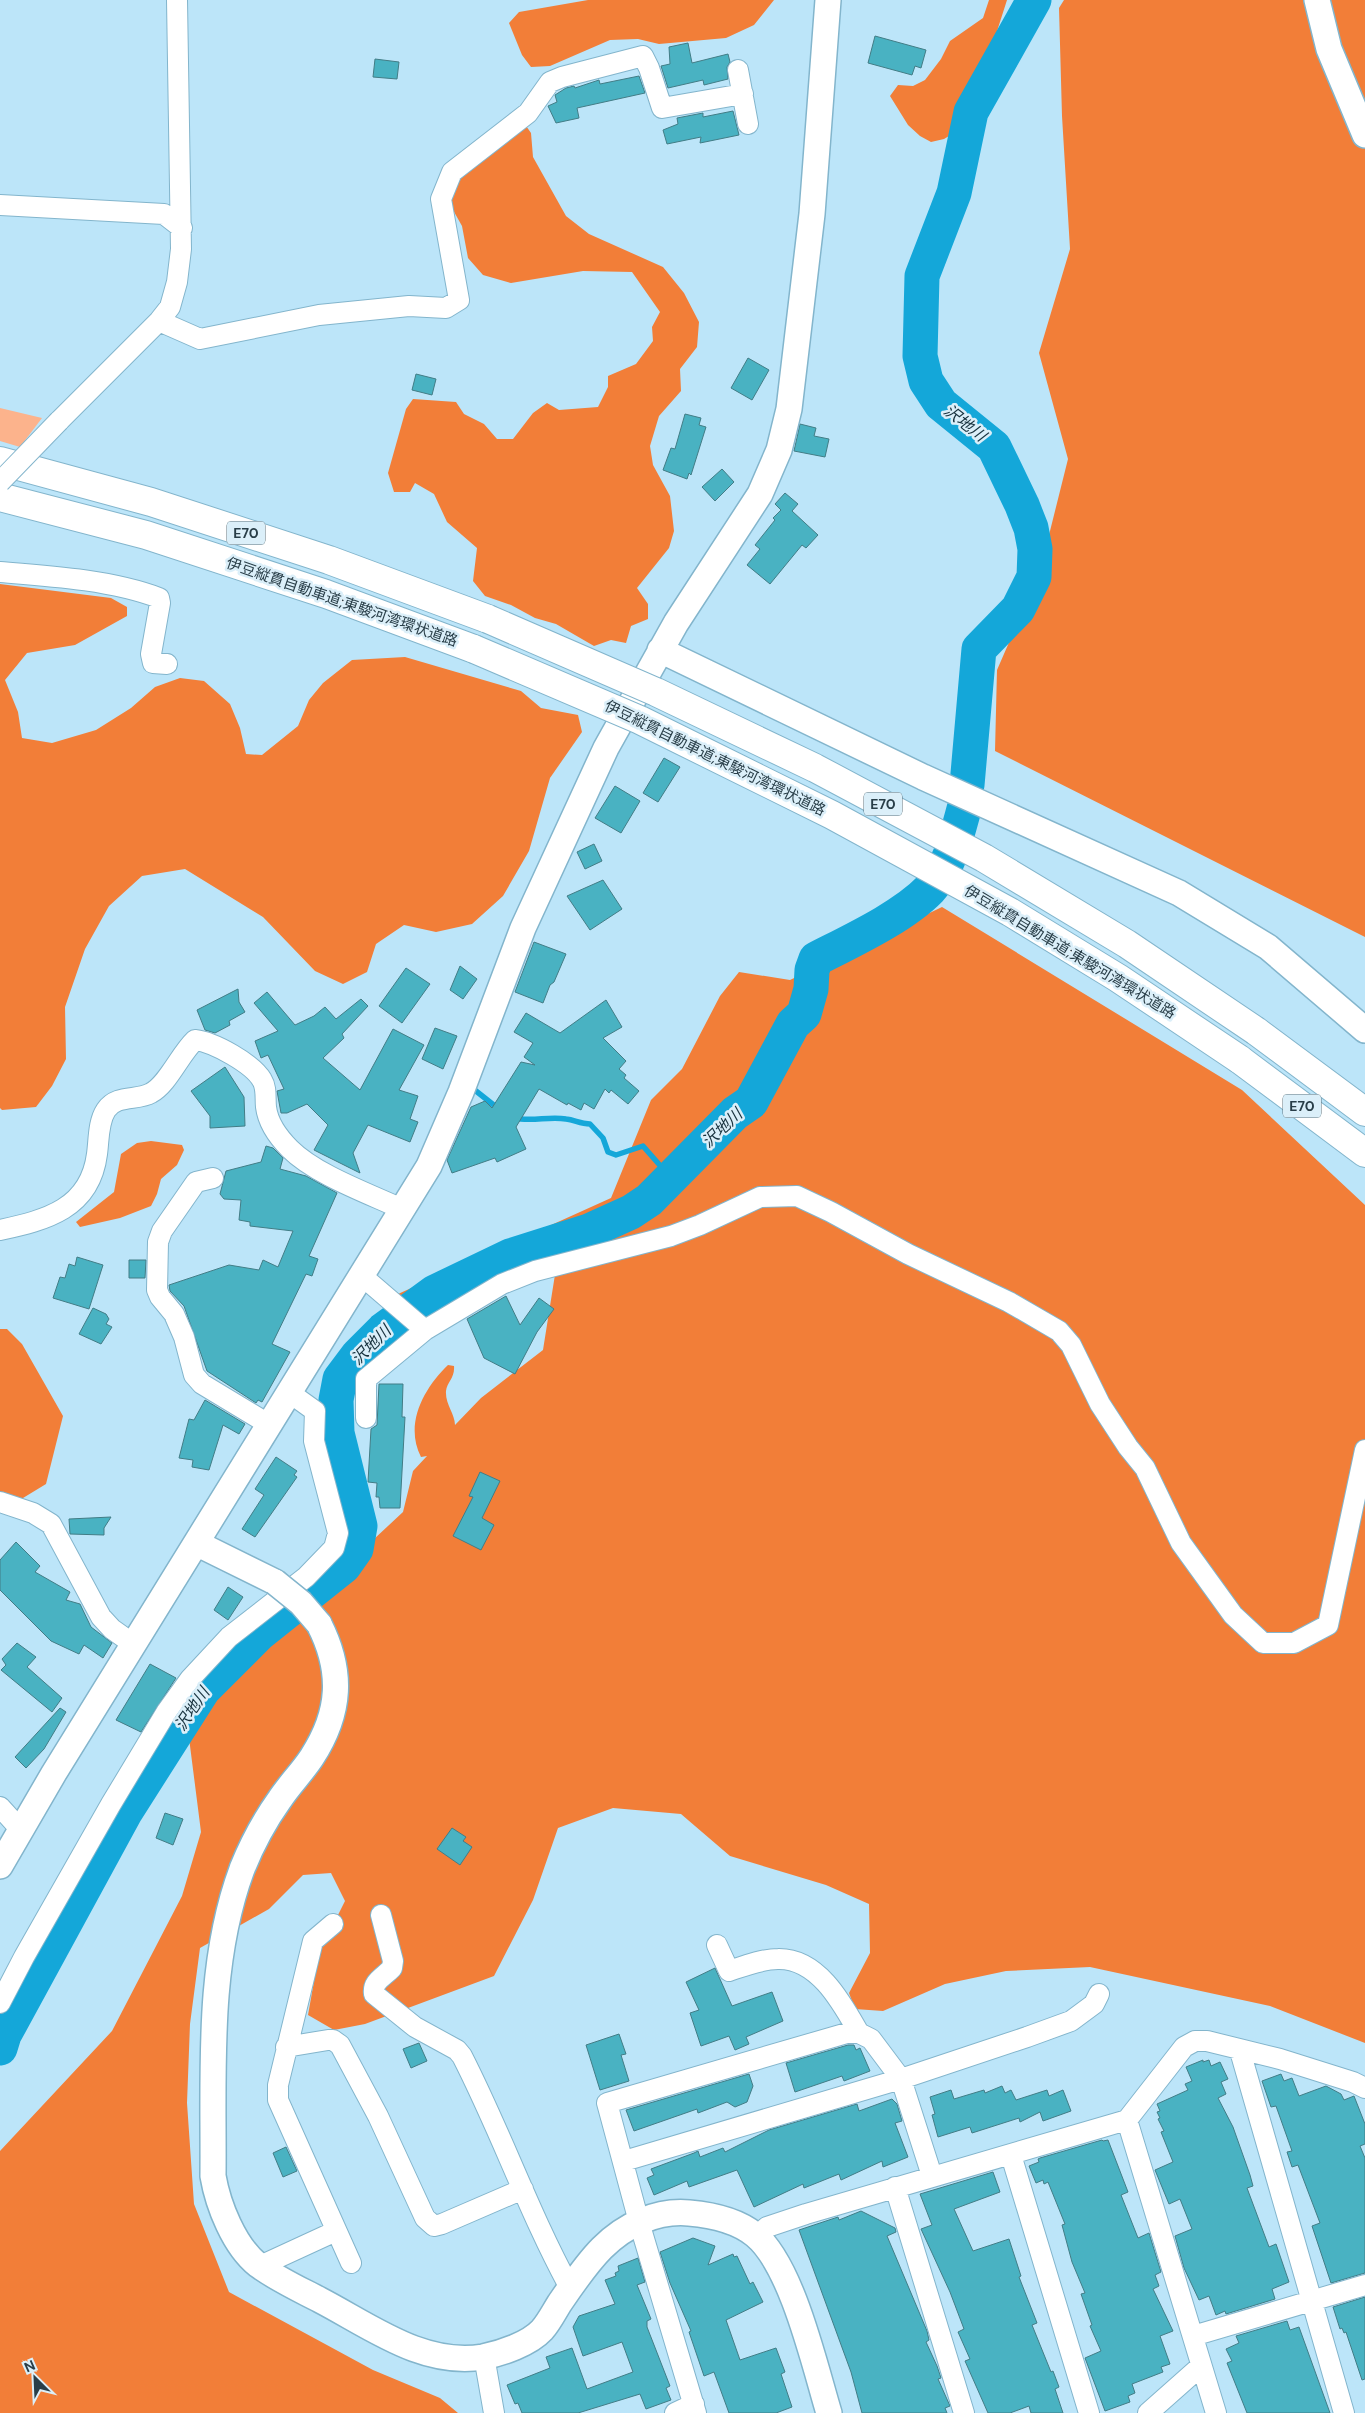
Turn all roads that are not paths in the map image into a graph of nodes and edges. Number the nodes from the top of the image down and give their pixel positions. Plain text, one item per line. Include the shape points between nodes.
1 (177, 0) edge
2 (828, 0) edge
3 (1317, 0) edge
4 (738, 70) dead end
5 (743, 94) junction
6 (748, 124) dead end
7 (1365, 135) edge
8 (0, 205) edge
9 (182, 228) junction
10 (159, 321) junction
11 (0, 461) edge
12 (0, 482) edge
13 (0, 496) edge
14 (0, 572) edge
15 (660, 650) junction
16 (167, 664) dead end
17 (1365, 1030) edge
18 (1365, 1112) edge
19 (1365, 1154) edge
20 (213, 1178) dead end
21 (404, 1210) junction
22 (0, 1230) edge
23 (362, 1276) junction
24 (412, 1319) junction
25 (290, 1393) junction
26 (366, 1418) dead end
27 (270, 1425) junction
28 (1365, 1450) edge
29 (0, 1502) edge
30 (196, 1543) junction
31 (133, 1644) junction
32 (0, 1807) edge
33 (20, 1829) junction
34 (0, 1866) edge
35 (381, 1915) dead end
36 (333, 1924) dead end
37 (717, 1945) dead end
38 (1099, 1994) dead end
39 (0, 2003) edge
40 (859, 2033) junction
41 (286, 2047) junction
42 (1240, 2051) junction
43 (901, 2078) junction
44 (1365, 2088) edge
45 (1127, 2120) junction
46 (1012, 2155) junction
47 (624, 2161) junction
48 (932, 2176) junction
49 (895, 2188) junction
50 (523, 2189) junction
51 (639, 2222) junction
52 (336, 2231) junction
53 (757, 2236) junction
54 (351, 2263) dead end
55 (260, 2266) junction
56 (1365, 2285) edge
57 (570, 2288) junction
58 (1312, 2300) junction
59 (1193, 2336) junction
60 (484, 2356) junction
61 (1201, 2366) junction
62 (695, 2409) edge
63 (494, 2413) edge
64 (675, 2413) edge
65 (829, 2413) edge
66 (964, 2413) edge
67 (1089, 2413) edge
68 (1148, 2413) edge
69 (1216, 2413) edge
70 (1344, 2413) edge

1 - 9 street
2 - 15 street via 812,214 788,409 779,450 760,494
3 - 7 street via 1329,49
4 - 5 street
5 - 6 street
5 - 10 street via 662,108 643,56 550,82 528,114 452,172 441,198 459,300 446,308 410,306 319,315 200,339
8 - 9 street via 164,214
9 - 10 street via 177,282 170,307
10 - 12 street, bridge
11 - 18 highway, E70, bridge via 160,505 329,560 488,619 656,692 815,768 958,844 1127,944 1256,1031
13 - 19 highway, 伊豆縦貫自動車道;東駿河湾環状道路 / E70, bridge via 146,535 326,594 474,649 640,720 832,815 1010,912 1118,978 1239,1059
14 - 16 street via 69,578 144,592 159,598 151,654 153,663
15 - 17 street via 923,778 1178,892 1268,947
15 - 21 street via 606,748 555,856 523,928 462,1092 429,1166
20 - 27 street via 196,1182 162,1231 158,1242 157,1290 180,1326 198,1379
21 - 22 street via 301,1159 272,1124 263,1081 255,1071 229,1053 195,1040 153,1092 116,1101 106,1109 101,1120 92,1178 77,1198 49,1217
21 - 23 street
23 - 24 street
23 - 25 street
24 - 26 street via 366,1379
24 - 28 street via 535,1271 700,1226 760,1197 797,1196 1009,1302 1059,1331 1071,1345 1100,1404 1146,1468 1181,1543 1233,1615 1263,1643 1294,1643 1328,1625
25 - 27 street
25 - 39 street via 315,1411 314,1441 338,1533 334,1548 306,1576 229,1637 190,1679 111,1804
27 - 30 street
29 - 31 street via 33,1513 51,1524 101,1617
30 - 31 street
30 - 55 street, bridge via 275,1582 301,1603 319,1624 334,1659 334,1708 326,1734 312,1758 280,1798 242,1868 228,1915 215,1993 213,2176 224,2217 237,2239
31 - 33 street
32 - 33 street
33 - 34 street
35 - 50 street via 393,1961 392,1968 376,1982 374,1994 415,2027 462,2056
36 - 41 street via 313,1941
37 - 40 street via 729,1971 778,1959 818,1974
38 - 43 street via 1094,2004 1071,2021
40 - 43 street via 871,2039
40 - 47 street via 847,2033 607,2103
41 - 50 street via 328,2040 340,2045 378,2116 425,2218 434,2226
41 - 52 street via 278,2100
42 - 44 street via 1280,2059
42 - 45 street via 1207,2041 1195,2041 1184,2047
42 - 58 street
43 - 47 street
43 - 48 street
45 - 46 street
45 - 59 street
46 - 48 street
46 - 67 street
47 - 51 street
48 - 49 street
49 - 53 street via 768,2227
49 - 66 street
50 - 57 street
51 - 53 street via 678,2212 701,2214 742,2226
51 - 57 street via 623,2229 601,2249
51 - 62 street
52 - 54 street
52 - 55 street
53 - 65 street via 777,2262 792,2296
55 - 60 street via 418,2352 455,2359
56 - 58 street
57 - 60 street via 542,2330 522,2344
58 - 59 street
58 - 70 street
59 - 61 street
60 - 63 street
61 - 68 street
61 - 69 street
62 - 64 street

